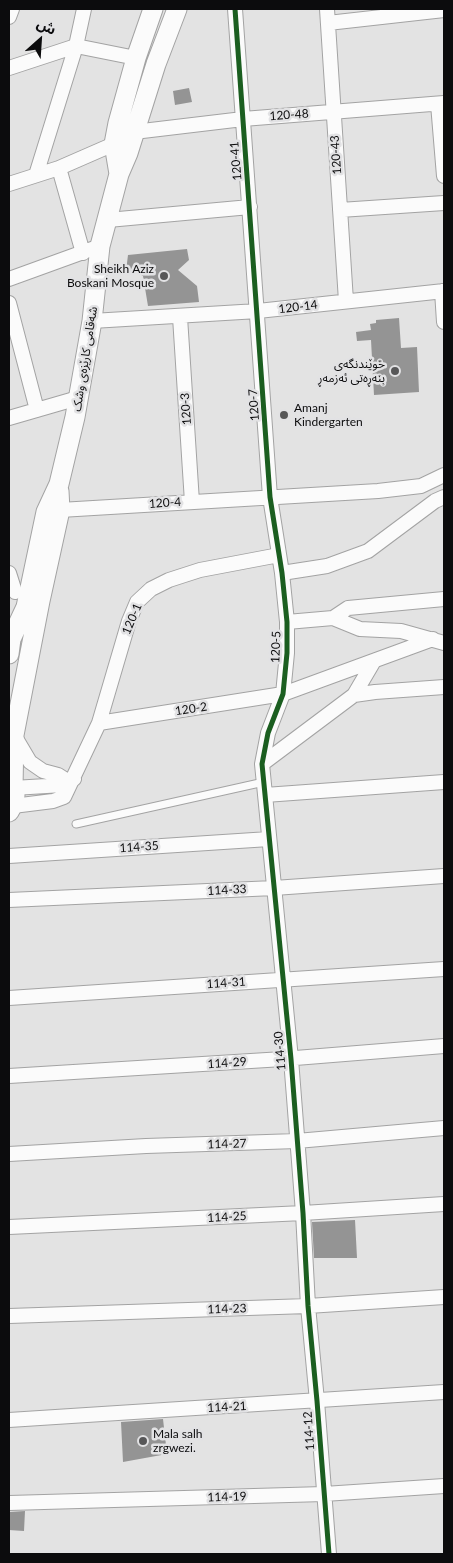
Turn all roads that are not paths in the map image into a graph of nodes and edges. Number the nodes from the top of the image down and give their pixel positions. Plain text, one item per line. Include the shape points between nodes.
1 (12, 9) edge
2 (84, 9) edge
3 (153, 9) edge
4 (177, 9) edge
5 (235, 9) edge
6 (444, 10) edge
7 (327, 16) edge
8 (9, 17) edge
9 (76, 46) junction
10 (136, 58) junction
11 (9, 68) edge
12 (441, 104) edge
13 (334, 112) junction
14 (243, 119) junction
15 (134, 132) junction
16 (114, 144) junction
17 (59, 168) junction
18 (119, 174) junction
19 (36, 175) junction
20 (444, 176) edge
21 (9, 184) edge
22 (444, 203) edge
23 (250, 207) junction
24 (340, 210) junction
25 (108, 220) junction
26 (100, 246) junction
27 (83, 253) junction
28 (9, 279) edge
29 (443, 291) edge
30 (346, 301) junction
31 (9, 302) edge
32 (258, 312) junction
33 (180, 317) junction
34 (97, 321) junction
35 (444, 322) edge
36 (78, 398) junction
37 (38, 410) junction
38 (9, 418) edge
39 (444, 475) edge
40 (59, 484) junction
41 (270, 497) junction
42 (444, 497) edge
43 (192, 502) junction
44 (60, 510) junction
45 (279, 555) junction
46 (9, 573) edge
47 (282, 573) junction
48 (15, 592) edge
49 (444, 599) edge
50 (333, 618) junction
51 (287, 622) junction
52 (27, 625) junction
53 (438, 641) edge
54 (9, 654) edge
55 (374, 660) junction
56 (444, 687) edge
57 (283, 694) junction
58 (354, 695) junction
59 (99, 723) junction
60 (14, 735) junction
61 (262, 764) junction
62 (72, 780) junction
63 (444, 782) edge
64 (264, 789) junction
65 (11, 797) edge
66 (76, 824) dead end
67 (269, 839) junction
68 (9, 856) edge
69 (444, 876) edge
70 (274, 888) junction
71 (9, 900) edge
72 (444, 969) edge
73 (284, 979) junction
74 (9, 998) edge
75 (444, 1046) edge
76 (291, 1059) junction
77 (9, 1076) edge
78 (444, 1128) edge
79 (297, 1141) junction
80 (9, 1154) edge
81 (444, 1204) edge
82 (303, 1214) junction
83 (9, 1227) edge
84 (444, 1297) edge
85 (308, 1306) junction
86 (9, 1316) edge
87 (444, 1392) edge
88 (317, 1401) junction
89 (9, 1420) edge
90 (444, 1486) edge
91 (324, 1494) junction
92 (9, 1503) edge
93 (329, 1554) edge

1 - 8 street
2 - 9 street
3 - 10 main road, شەقامی کارێزەی وشک
4 - 15 main road, شەقامی کارێزەی وشک
5 - 14 street, 120-41
6 - 7 street
7 - 13 street, 120-43
9 - 10 street
9 - 11 street
9 - 19 street
10 - 16 main road, شەقامی کارێزەی وشک
12 - 13 street, 120-48
12 - 20 street
13 - 14 street, 120-48
13 - 24 street, 120-43
14 - 15 street, 120-48
14 - 23 street, 120-41
15 - 16 street
15 - 18 main road, شەقامی کارێزەی وشک
16 - 17 street
16 - 18 main road, شەقامی کارێزەی وشک
17 - 19 street
17 - 27 street
18 - 25 main road, شەقامی کارێزەی وشک
19 - 21 street
22 - 24 street
23 - 25 street
23 - 32 street, 120-41
24 - 30 street, 120-43
25 - 26 main road, شەقامی کارێزەی وشک
26 - 27 street
26 - 34 main road, شەقامی کارێزەی وشک
27 - 28 street
29 - 30 street, 120-14
29 - 35 street
30 - 32 street, 120-14
31 - 37 street
32 - 33 street
32 - 34 street, 120-14
32 - 41 street, 120-7
33 - 34 street
33 - 43 street, 120-3
34 - 36 main road, شەقامی کارێزەی وشک
36 - 37 street
36 - 40 main road, شەقامی کارێزەی وشک
37 - 38 street
39 - 41 street, 120-4 via 421,486 378,492
40 - 44 main road, شەقامی کارێزەی وشک
40 - 52 main road, شەقامی کارێزەی وشک via 46,512 26,607
41 - 43 street, 120-4
41 - 45 street, 120-5
42 - 47 street via 368,551 327,566
43 - 44 street, 120-4
44 - 52 main road, شەقامی کارێزەی وشک
45 - 47 street, 120-5
45 - 59 street, 120-1 via 200,570 169,580 151,589 137,602
46 - 48 street
47 - 51 street, 120-5
49 - 50 street via 348,608
50 - 51 street
50 - 53 street via 360,629 402,632
51 - 57 street, 120-5
52 - 54 main road, شەقامی کارێزەی وشک via 11,639
52 - 60 main road, شەقامی کارێزەی وشک
53 - 55 street, 120-2
55 - 57 street, 120-2
55 - 58 street
56 - 58 street
57 - 59 street, 120-2
57 - 61 street, 120-5 via 268,733
58 - 61 street
59 - 62 street, 120-1
60 - 62 street via 30,762 43,771
60 - 65 main road, شەقامی کارێزەی وشک
61 - 64 street, 120-5
62 - 65 street, 120-1 via 64,797 53,801
63 - 64 street
64 - 66 lane
64 - 67 street, 114-30
67 - 68 street, 114-35
67 - 70 street, 114-30
69 - 70 street, 114-33
70 - 71 street, 114-33
70 - 73 street, 114-30
72 - 73 street, 114-31
73 - 74 street, 114-31
73 - 76 street, 114-30
75 - 76 street, 114-29
76 - 77 street, 114-29
76 - 79 street, 114-30
78 - 79 street, 114-27
79 - 80 street, 114-27
79 - 82 street, 114-30
81 - 82 street, 114-25
82 - 83 street, 114-25
82 - 85 street, 114-30
84 - 85 street, 114-23
85 - 86 street, 114-23
85 - 88 street, 114-12
87 - 88 street, 114-21
88 - 89 street, 114-21
88 - 91 street, 114-12
90 - 91 street, 114-19
91 - 92 street, 114-19
91 - 93 street, 114-12

